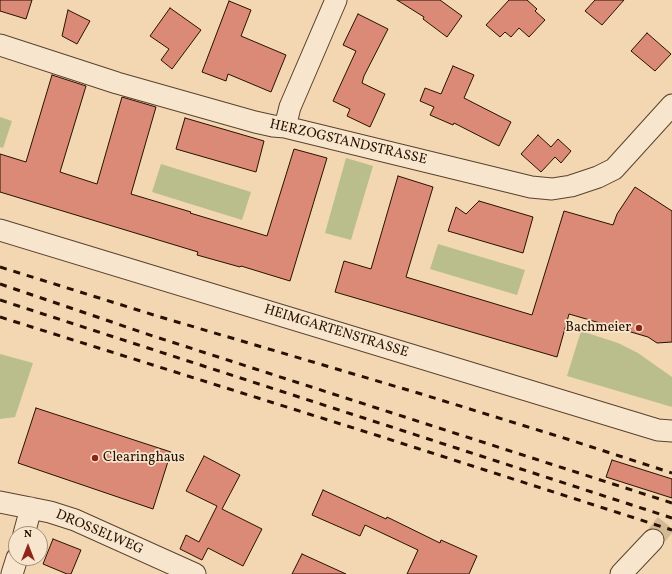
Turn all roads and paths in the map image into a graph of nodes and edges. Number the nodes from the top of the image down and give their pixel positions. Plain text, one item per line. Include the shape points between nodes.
1 (336, 0) edge
2 (0, 45) edge
3 (672, 105) edge
4 (285, 127) junction
5 (0, 230) edge
6 (672, 431) edge
7 (0, 502) edge
8 (31, 508) junction
9 (26, 526) edge
10 (652, 540) tunnel mouth
11 (195, 574) edge
12 (621, 574) edge

1 - 4 street via 290,107
2 - 4 street, HERZOGSTANDSTRASSE via 117,83 255,122
3 - 4 street, HERZOGSTANDSTRASSE via 614,169 571,186 552,189 531,187
5 - 6 street, HEIMGARTENSTRASSE via 658,430
7 - 8 street, DROSSELWEG
8 - 9 street
8 - 11 street, DROSSELWEG via 75,520
10 - 12 street

